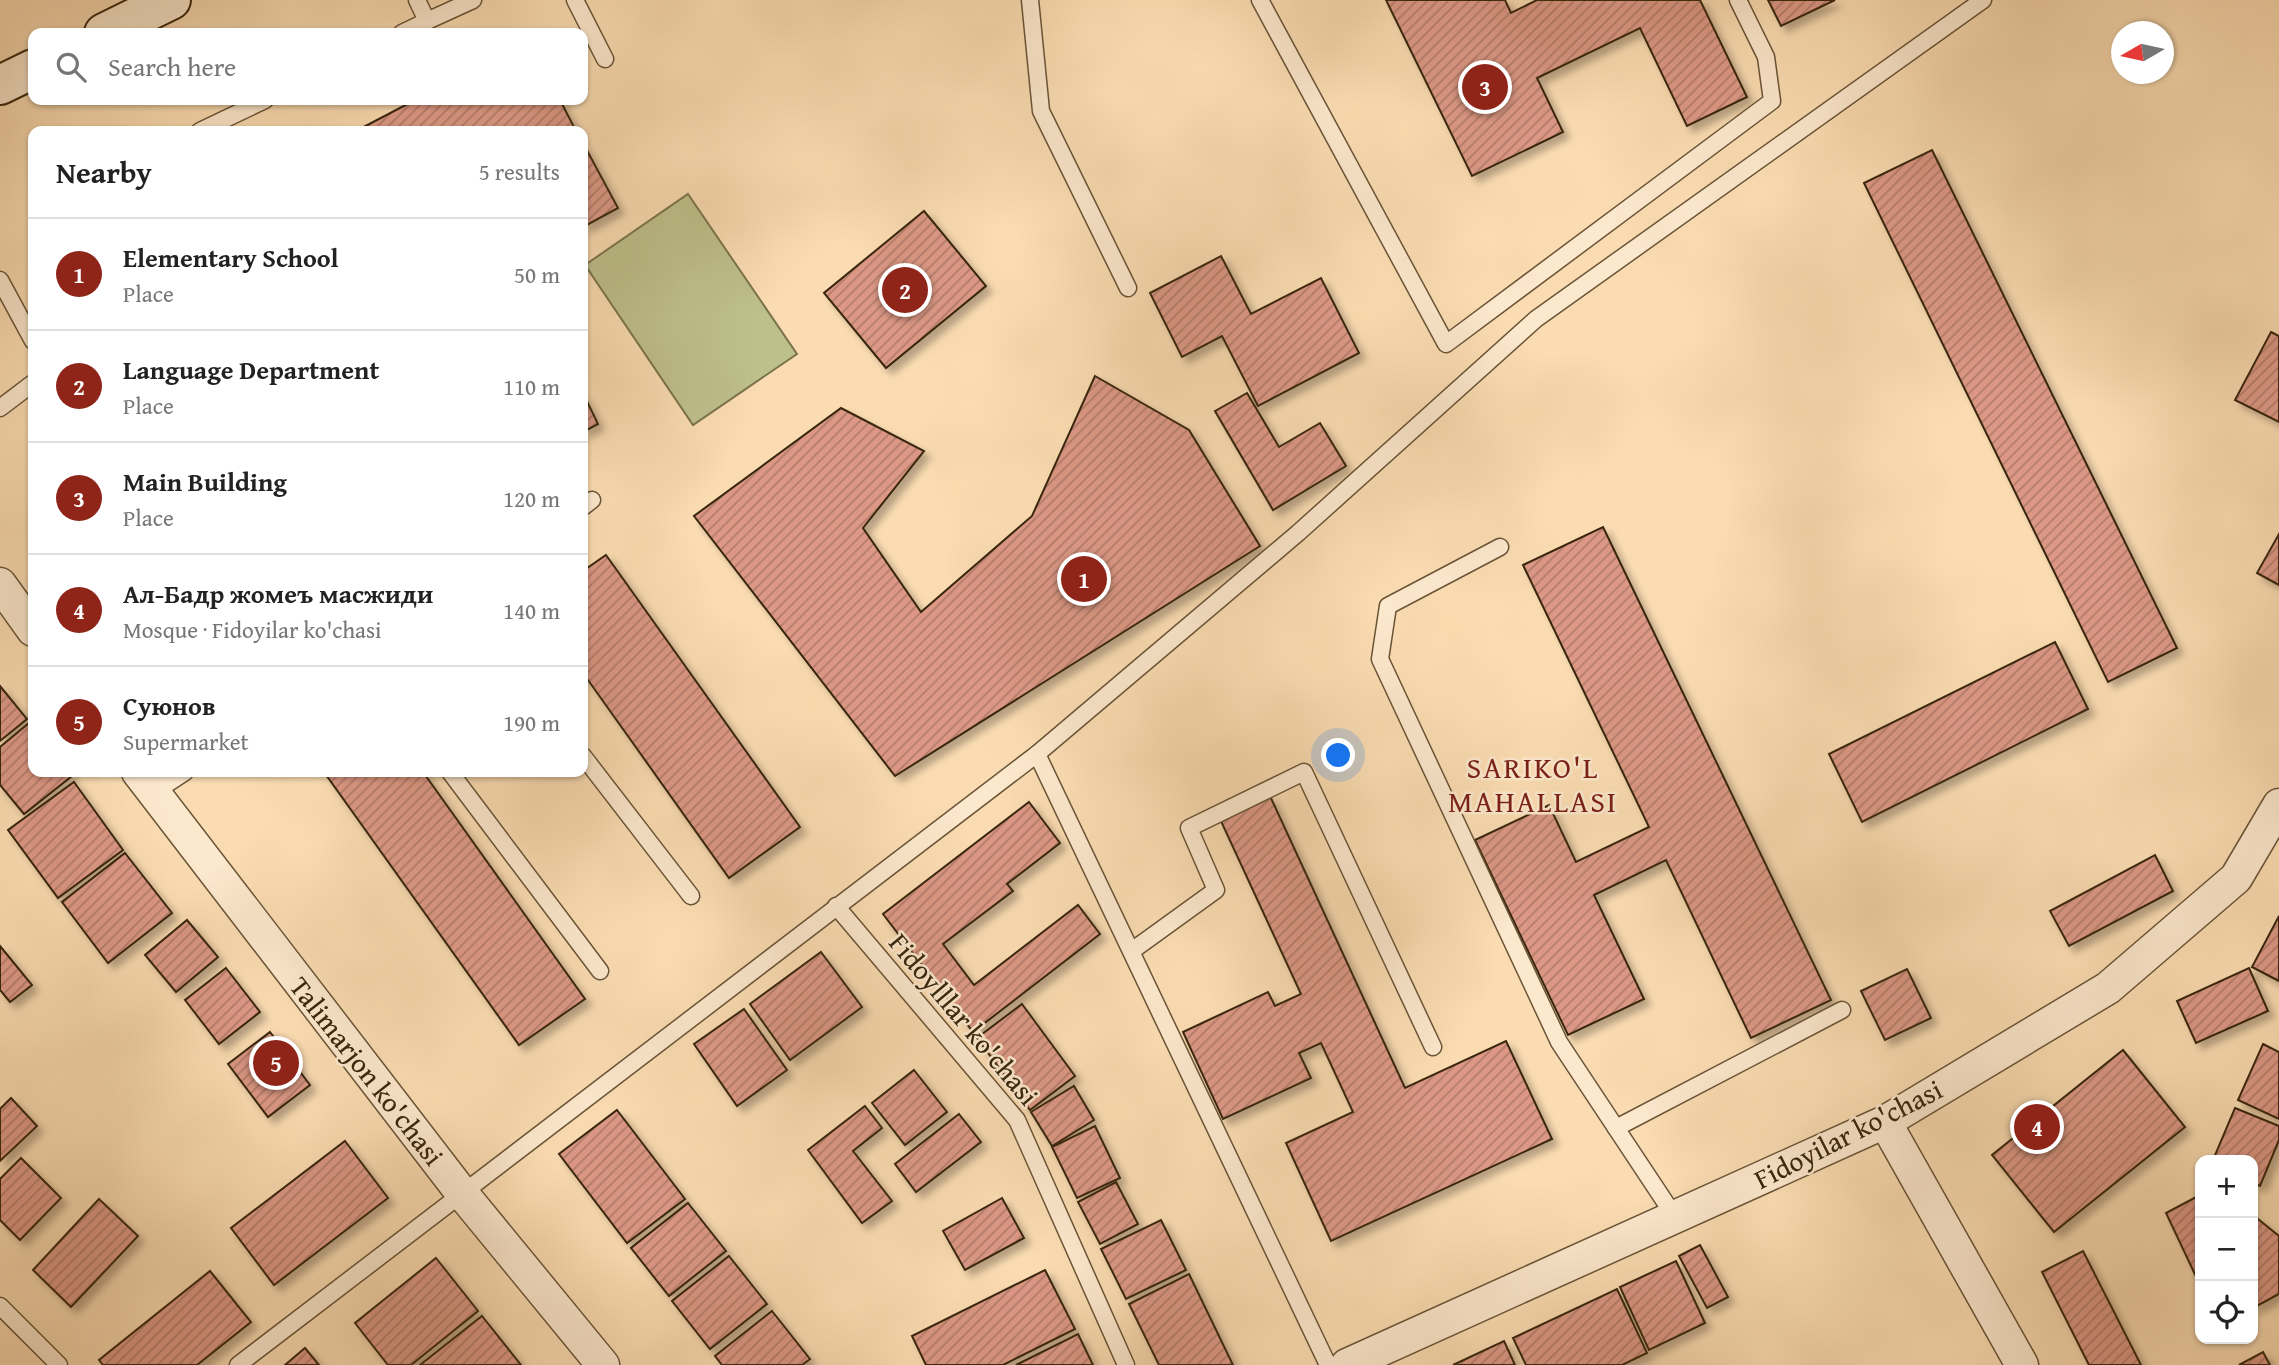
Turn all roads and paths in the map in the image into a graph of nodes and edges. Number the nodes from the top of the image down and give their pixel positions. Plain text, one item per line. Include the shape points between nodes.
1 (171, 0) edge
2 (417, 0) edge
3 (472, 0) edge
4 (575, 0) edge
5 (1030, 0) edge
6 (1260, 0) edge
7 (1738, 0) edge
8 (1983, 0) edge
9 (427, 21) junction
10 (114, 28) edge
11 (412, 28) edge
12 (605, 59) dead end
13 (28, 71) edge
14 (0, 85) edge
15 (255, 105) edge
16 (210, 126) edge
17 (0, 280) edge
18 (1128, 288) dead end
19 (28, 332) edge
20 (28, 387) edge
21 (0, 408) edge
22 (1500, 547) dead end
23 (0, 584) edge
24 (28, 623) edge
25 (1037, 754) junction
26 (588, 762) edge
27 (166, 777) edge
28 (454, 777) edge
29 (146, 782) edge
30 (2279, 804) edge
31 (691, 896) dead end
32 (836, 906) junction
33 (1133, 950) junction
34 (600, 971) dead end
35 (1842, 1010) dead end
36 (1433, 1047) dead end
37 (1885, 1122) junction
38 (1616, 1128) junction
39 (461, 1192) junction
40 (1675, 1217) junction
41 (0, 1306) edge
42 (59, 1365) edge
43 (238, 1365) edge
44 (603, 1365) edge
45 (1126, 1365) edge
46 (1328, 1365) edge
47 (1347, 1365) edge
48 (2022, 1365) edge

1 - 10 main road
2 - 9 lane
3 - 9 lane
4 - 12 lane
5 - 18 lane via 1041,111
6 - 7 lane via 1446,344 1773,101 1766,57
8 - 25 lane via 1536,319 1298,533
9 - 11 lane
13 - 14 main road
15 - 16 lane
17 - 19 lane
20 - 21 lane
22 - 38 lane via 1388,606 1380,659 1559,1042
23 - 24 street
25 - 32 lane
25 - 33 lane
26 - 31 lane
27 - 29 lane
28 - 34 lane
29 - 39 street, Talimarjon ko'chasi
30 - 37 street, Fidoyilar ko'chasi via 2236,878 2108,988
32 - 39 lane
32 - 45 lane, Fidoylllar ko'chasi via 1017,1120
33 - 36 lane via 1216,890 1189,828 1304,772
33 - 46 lane
35 - 38 lane
37 - 40 street, Fidoyilar ko'chasi
37 - 48 street
38 - 40 lane
39 - 43 lane
39 - 44 street, Talimarjon ko'chasi
40 - 47 street, Fidoyilar ko'chasi
41 - 42 lane

